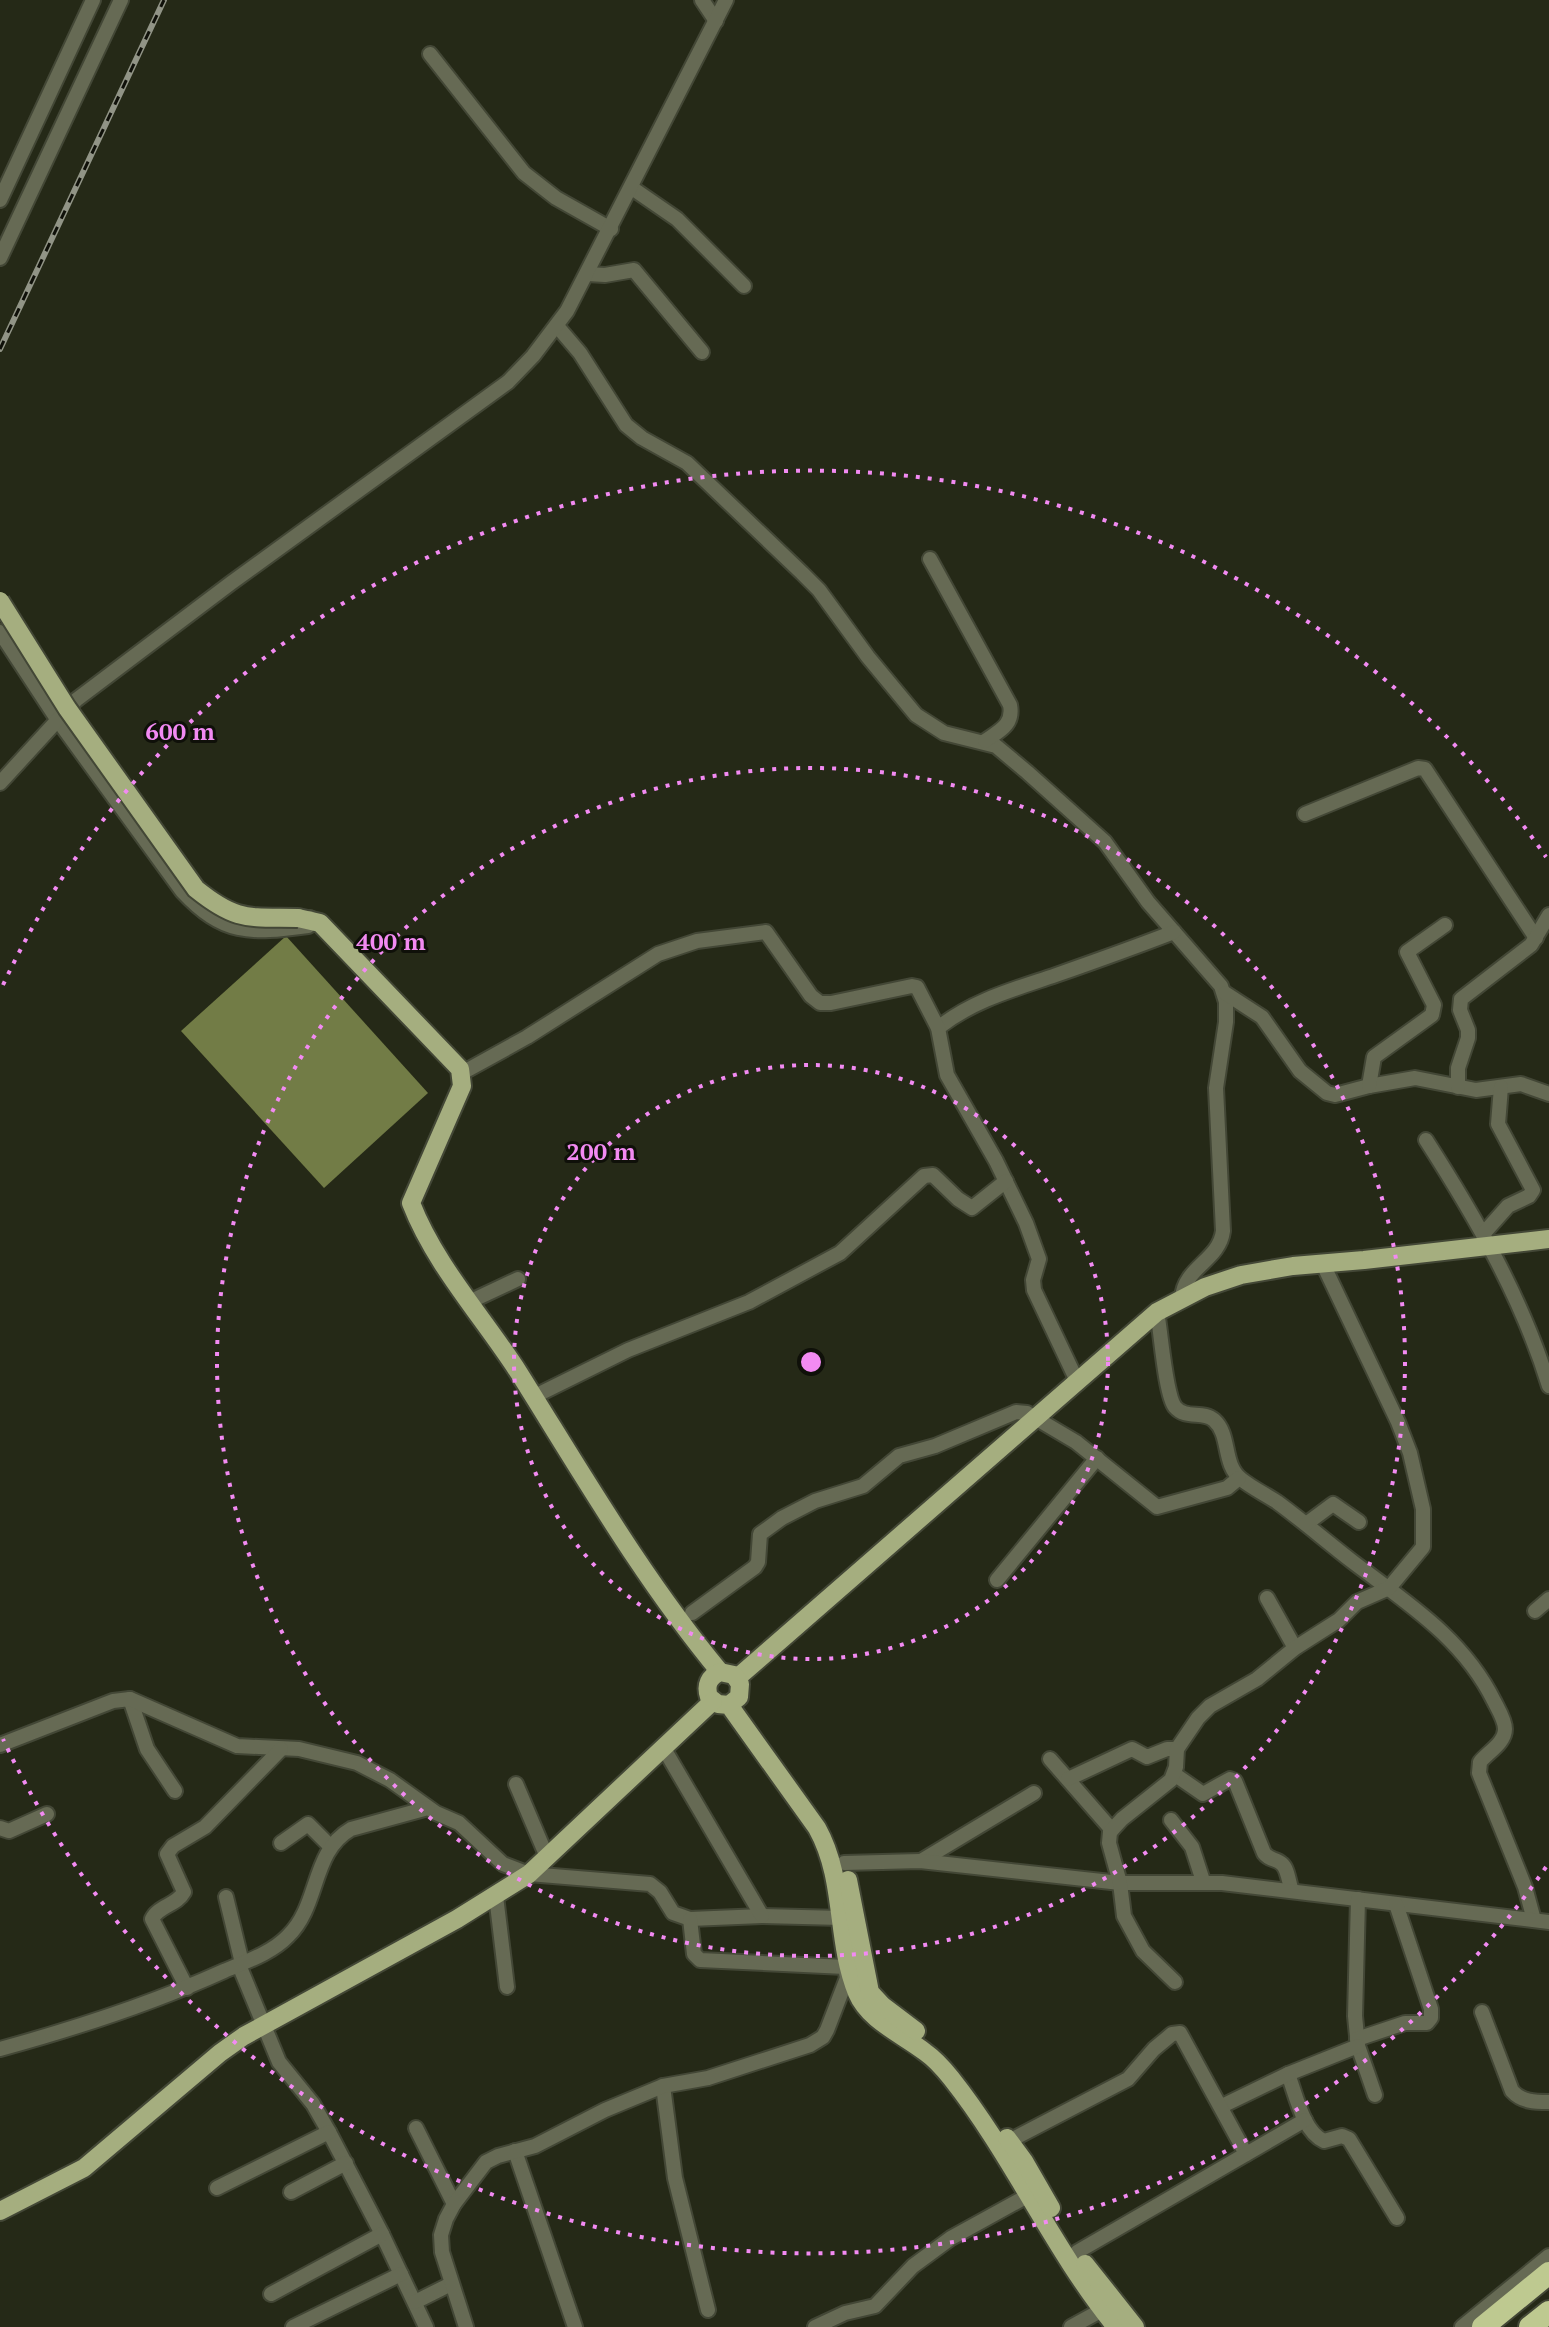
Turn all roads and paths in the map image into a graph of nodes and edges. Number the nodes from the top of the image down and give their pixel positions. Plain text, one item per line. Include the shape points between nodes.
1 (93, 0) edge
2 (121, 0) edge
3 (702, 0) edge
4 (726, 0) edge
5 (716, 21) junction
6 (430, 54) dead end
7 (632, 188) junction
8 (0, 200) edge
9 (611, 229) junction
10 (0, 258) edge
11 (587, 274) junction
12 (744, 286) dead end
13 (557, 326) junction
14 (702, 352) dead end
15 (930, 559) dead end
16 (0, 592) edge
17 (0, 601) edge
18 (0, 622) edge
19 (0, 632) edge
20 (71, 705) junction
21 (57, 719) junction
22 (985, 741) junction
23 (0, 783) edge
24 (1305, 814) dead end
25 (1549, 915) edge
26 (304, 922) junction
27 (1445, 925) dead end
28 (1174, 932) junction
29 (1536, 938) junction
30 (1225, 993) junction
31 (938, 1028) junction
32 (462, 1073) junction
33 (1369, 1086) junction
34 (1458, 1087) junction
35 (1501, 1087) junction
36 (1549, 1094) edge
37 (1426, 1140) dead end
38 (1006, 1181) junction
39 (1549, 1239) edge
40 (1487, 1240) junction
41 (1322, 1262) junction
42 (518, 1279) dead end
43 (1182, 1298) junction
44 (469, 1302) junction
45 (1157, 1312) junction
46 (1078, 1383) junction
47 (1549, 1386) edge
48 (533, 1397) junction
49 (1037, 1419) junction
50 (1097, 1458) junction
51 (1239, 1478) junction
52 (1359, 1522) dead end
53 (1306, 1524) junction
54 (997, 1580) dead end
55 (1389, 1588) junction
56 (1267, 1598) dead end
57 (1549, 1599) edge
58 (1535, 1611) dead end
59 (692, 1613) dead end
60 (1295, 1648) junction
61 (722, 1677) junction
62 (130, 1699) junction
63 (726, 1701) junction
64 (0, 1745) edge
65 (663, 1747) junction
66 (281, 1749) junction
67 (1177, 1749) junction
68 (1050, 1759) dead end
69 (1174, 1774) junction
70 (1068, 1779) junction
71 (516, 1784) dead end
72 (175, 1791) dead end
73 (1034, 1793) dead end
74 (428, 1808) junction
75 (47, 1814) dead end
76 (1171, 1820) dead end
77 (0, 1828) edge
78 (1112, 1830) junction
79 (281, 1843) dead end
80 (330, 1846) junction
81 (547, 1857) junction
82 (920, 1861) junction
83 (844, 1863) junction
84 (529, 1874) junction
85 (1203, 1881) junction
86 (1120, 1883) junction
87 (1292, 1891) junction
88 (496, 1896) junction
89 (226, 1897) dead end
90 (1358, 1899) junction
91 (1396, 1904) junction
92 (762, 1916) junction
93 (842, 1918) junction
94 (690, 1919) junction
95 (1541, 1921) edge
96 (240, 1964) junction
97 (1175, 1982) dead end
98 (507, 1987) dead end
99 (187, 1988) junction
100 (1482, 2012) dead end
101 (264, 2024) junction
102 (1358, 2042) junction
103 (0, 2049) edge
104 (1288, 2074) junction
105 (663, 2086) junction
106 (1375, 2095) dead end
107 (1549, 2102) edge
108 (1222, 2106) junction
109 (1305, 2120) junction
110 (416, 2128) dead end
111 (329, 2132) junction
112 (1009, 2141) junction
113 (515, 2151) junction
114 (1246, 2154) junction
115 (346, 2163) junction
116 (217, 2188) dead end
117 (291, 2192) dead end
118 (1029, 2195) junction
119 (454, 2204) junction
120 (0, 2211) edge
121 (1397, 2218) dead end
122 (382, 2234) junction
123 (1077, 2252) junction
124 (1549, 2256) edge
125 (1549, 2273) edge
126 (401, 2274) junction
127 (451, 2284) junction
128 (1549, 2292) edge
129 (271, 2294) dead end
130 (415, 2302) junction
131 (708, 2310) dead end
132 (1102, 2310) junction
133 (1549, 2312) edge
134 (293, 2327) edge
135 (426, 2327) edge
136 (466, 2327) edge
137 (575, 2327) edge
138 (815, 2327) edge
139 (1071, 2327) edge
140 (1116, 2327) edge
141 (1135, 2327) edge
142 (1462, 2327) edge
143 (1483, 2327) edge
144 (1505, 2327) edge
145 (1530, 2327) edge

1 - 8 street
2 - 10 street
3 - 5 street
4 - 5 street
5 - 7 street
6 - 9 street via 524,173
7 - 9 street
7 - 12 street via 677,219
9 - 11 street
11 - 13 street
11 - 14 street via 634,270
13 - 20 street via 508,382
13 - 22 street via 626,425 687,463 819,590 916,715 944,733
15 - 22 street via 1010,705 1009,723
16 - 20 street
17 - 26 main road, bridge via 67,708 196,889 221,909 244,917
18 - 26 main road, bridge via 190,894 229,921
19 - 21 street
20 - 21 street
20 - 26 street via 195,879 227,905 294,911
21 - 23 street
21 - 26 street via 202,913 223,925 249,930
22 - 28 street via 1105,842
24 - 29 street via 1425,769
25 - 29 street
26 - 32 main road via 320,923
26 - 61 main road via 446,1068 449,1086 405,1188 407,1223 593,1515
27 - 33 street via 1407,952 1434,1005 1432,1015 1374,1057
28 - 30 street
28 - 31 street via 964,1008
29 - 34 street via 1461,999 1468,1038
30 - 33 street via 1267,1022 1300,1071 1321,1089 1335,1095
30 - 43 street via 1216,1088 1222,1240 1214,1255 1185,1281
31 - 32 street via 920,990 912,986 831,1003 815,1001 773,939 761,932 697,941 658,954
31 - 38 street via 947,1075
32 - 44 main road via 462,1086 411,1203
33 - 34 street via 1415,1078
34 - 35 street
35 - 36 street via 1521,1084
35 - 40 street via 1498,1124 1533,1190 1508,1206
37 - 40 street
38 - 46 street via 1039,1259 1034,1290
38 - 48 street via 972,1208 933,1175 924,1176 840,1253 749,1302 628,1350
39 - 40 main road
40 - 41 main road
40 - 47 street via 1535,1341
41 - 43 main road via 1241,1275
41 - 55 street via 1398,1422 1423,1509 1423,1547
42 - 44 street
43 - 45 main road
44 - 48 main road
45 - 46 main road
45 - 51 street via 1172,1401 1182,1413 1215,1420
46 - 49 main road
48 - 61 main road via 598,1503
49 - 50 street
49 - 59 street via 1016,1412 899,1456 863,1486 782,1518 760,1534 755,1567
49 - 61 main road
50 - 51 street via 1157,1507 1227,1488
50 - 54 street
51 - 53 street
52 - 53 street via 1333,1504
53 - 55 street
55 - 60 street via 1357,1602
55 - 95 street via 1471,1661 1502,1719 1503,1737 1480,1762 1479,1773
56 - 60 street
57 - 58 street
60 - 67 street via 1257,1679 1210,1706
61 - 63 main road via 741,1690
61 - 63 main road via 707,1691
62 - 64 street
62 - 66 street via 223,1742
62 - 72 street via 147,1749
63 - 65 main road
63 - 83 main road via 819,1811
63 - 93 main road via 827,1846
65 - 81 main road
65 - 92 street
66 - 74 street via 357,1763
66 - 99 street via 205,1827 167,1854 184,1892 152,1919
67 - 69 street
67 - 70 street via 1147,1757 1134,1748
68 - 70 street
69 - 78 street
69 - 87 street via 1203,1794 1235,1781 1264,1853 1284,1867
70 - 78 street
71 - 81 street
73 - 82 street
74 - 80 street via 351,1829
74 - 84 street via 459,1823 503,1864
75 - 77 street via 9,1831
76 - 85 street via 1192,1847
78 - 86 street via 1109,1843
79 - 80 street via 308,1824
80 - 96 street via 310,1901 289,1935
81 - 84 main road
82 - 83 street
82 - 86 street
83 - 112 main road via 870,1992 959,2073
84 - 88 main road
84 - 94 street via 650,1884 673,1913
85 - 86 street
85 - 87 street
86 - 97 street via 1121,1908 1138,1944
87 - 90 street
88 - 98 street
88 - 101 main road
89 - 96 street
90 - 91 street
90 - 102 street
91 - 95 street
91 - 102 street via 1431,2018
92 - 93 street
92 - 94 street
93 - 118 main road via 851,1971 864,2006 938,2063
94 - 105 street via 694,1954 700,1960 842,1965 847,1978 827,2030 817,2041 708,2078
96 - 99 street
96 - 101 street
99 - 103 street
100 - 107 street via 1512,2091 1520,2098
101 - 111 street via 279,2062
101 - 120 main road via 220,2053 84,2168
102 - 104 street
102 - 106 street
104 - 108 street
104 - 109 street
105 - 113 street
105 - 131 street via 675,2178
108 - 112 street via 1183,2036 1176,2033 1128,2079
108 - 114 street
109 - 114 street
109 - 121 street via 1320,2141 1349,2139
110 - 119 street
111 - 115 street
111 - 116 street
112 - 123 main road
113 - 119 street via 486,2162
113 - 137 street
114 - 123 street
115 - 117 street
115 - 122 street
118 - 132 main road
118 - 138 street via 951,2238 913,2266 875,2306
119 - 127 street via 441,2243
122 - 126 street
122 - 129 street
123 - 141 main road
124 - 142 street
125 - 143 highway
126 - 130 street
126 - 134 street
127 - 130 street
127 - 136 street
128 - 144 highway
130 - 135 street
132 - 139 street
132 - 140 main road
133 - 145 highway

